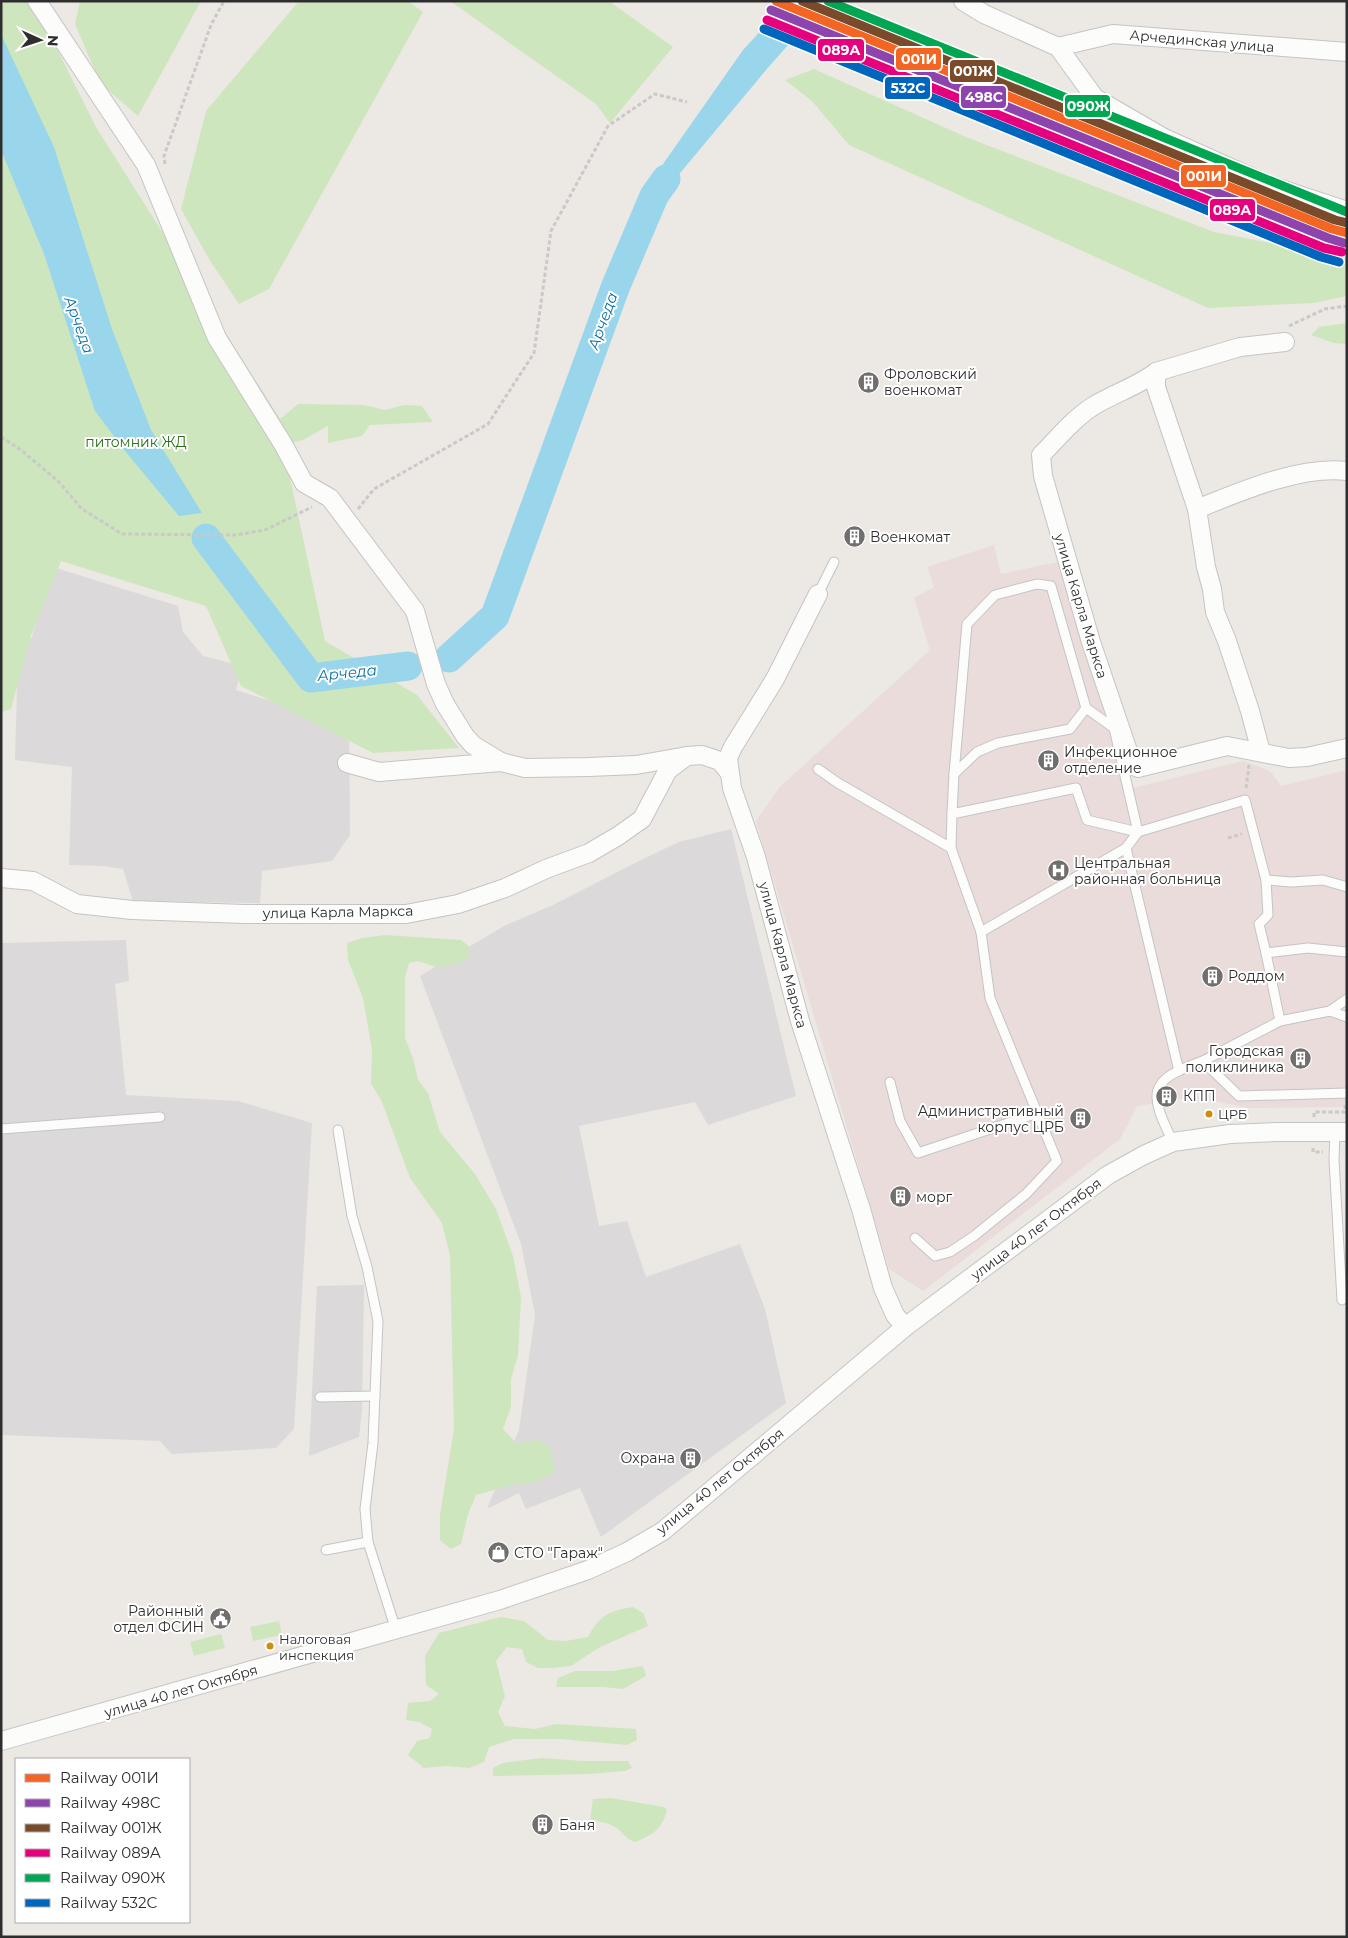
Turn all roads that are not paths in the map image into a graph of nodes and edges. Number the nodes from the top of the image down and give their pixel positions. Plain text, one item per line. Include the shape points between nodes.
1 (37, 1) edge
2 (962, 1) edge
3 (1058, 47) junction
4 (1347, 52) edge
5 (1347, 211) edge
6 (1285, 342) dead end
7 (1156, 372) junction
8 (1347, 471) edge
9 (1196, 509) junction
10 (834, 562) dead end
11 (818, 594) joint
12 (1086, 708) junction
13 (1347, 748) edge
14 (1257, 751) junction
15 (687, 756) junction
16 (501, 762) junction
17 (347, 763) dead end
18 (818, 769) dead end
19 (728, 771) junction
20 (954, 774) junction
21 (952, 814) junction
22 (1138, 832) junction
23 (951, 848) junction
24 (1126, 848) junction
25 (1, 878) edge
26 (1266, 880) junction
27 (1347, 887) edge
28 (981, 932) junction
29 (1347, 952) edge
30 (1266, 953) junction
31 (1347, 999) edge
32 (1330, 1011) junction
33 (1347, 1017) edge
34 (1280, 1021) junction
35 (1203, 1061) junction
36 (1179, 1071) junction
37 (890, 1082) dead end
38 (1347, 1094) edge
39 (1038, 1113) junction
40 (160, 1117) dead end
41 (1, 1129) edge
42 (338, 1130) dead end
43 (1341, 1132) edge
44 (1173, 1142) junction
45 (915, 1238) dead end
46 (1342, 1300) dead end
47 (905, 1327) junction
48 (374, 1396) junction
49 (320, 1397) dead end
50 (368, 1542) junction
51 (326, 1550) dead end
52 (396, 1630) junction
53 (1, 1741) edge

1 - 16 street via 146,165 217,338 304,483 330,498 416,611 436,684 445,704 473,745
2 - 3 street
3 - 4 street, Арчединская улица via 1113,34
3 - 5 street via 1095,98 1164,138 1269,185
6 - 7 street, улица Карла Маркса via 1240,347
7 - 9 street via 1156,387
7 - 14 street, улица Карла Маркса via 1145,381 1094,406 1075,422 1041,455 1043,476 1094,651 1131,760 1138,768 1227,746
8 - 9 street via 1282,478
9 - 14 street via 1215,612 1250,712
10 - 11 lane
11 - 19 street, улица Карла Маркса via 776,679 732,747
12 - 20 lane via 1070,729 998,743 977,752
12 - 20 lane via 1051,586 1037,584 995,595 967,624
12 - 22 lane via 1114,728
13 - 14 street, улица Карла Маркса via 1289,758
15 - 16 street via 636,765 588,767 525,768
15 - 19 street via 702,755 720,761
15 - 25 street, улица Карла Маркса via 668,770 642,819 589,853 458,904 406,914 132,910 77,904 33,881
16 - 17 street via 379,772
18 - 23 lane
19 - 47 street, улица Карла Маркса via 756,857 800,1021 883,1288 895,1315
20 - 21 lane
21 - 22 lane via 1076,788 1087,820
21 - 23 lane
22 - 24 lane
22 - 26 lane via 1245,800
23 - 28 lane
24 - 28 lane
24 - 36 lane
26 - 27 lane via 1323,880
26 - 30 lane via 1268,915 1259,924
28 - 39 lane via 990,998
29 - 30 lane via 1308,948
30 - 34 lane
31 - 32 lane
32 - 33 lane
32 - 34 lane
34 - 35 lane
35 - 36 lane
35 - 38 lane via 1239,1096
36 - 44 lane via 1162,1081 1156,1093 1157,1104
37 - 39 lane via 900,1121 918,1153
39 - 45 lane via 1057,1162 1039,1181 950,1252 935,1256
40 - 41 lane
42 - 48 lane via 352,1216 378,1321
43 - 44 street, улица 40 лет Октября via 1230,1134
43 - 46 lane via 1334,1160
44 - 47 street, улица 40 лет Октября via 1108,1175
47 - 52 street, улица 40 лет Октября via 663,1531 588,1570
48 - 49 lane
48 - 50 lane via 373,1443 365,1510
50 - 51 lane
50 - 52 lane
52 - 53 street, улица 40 лет Октября

